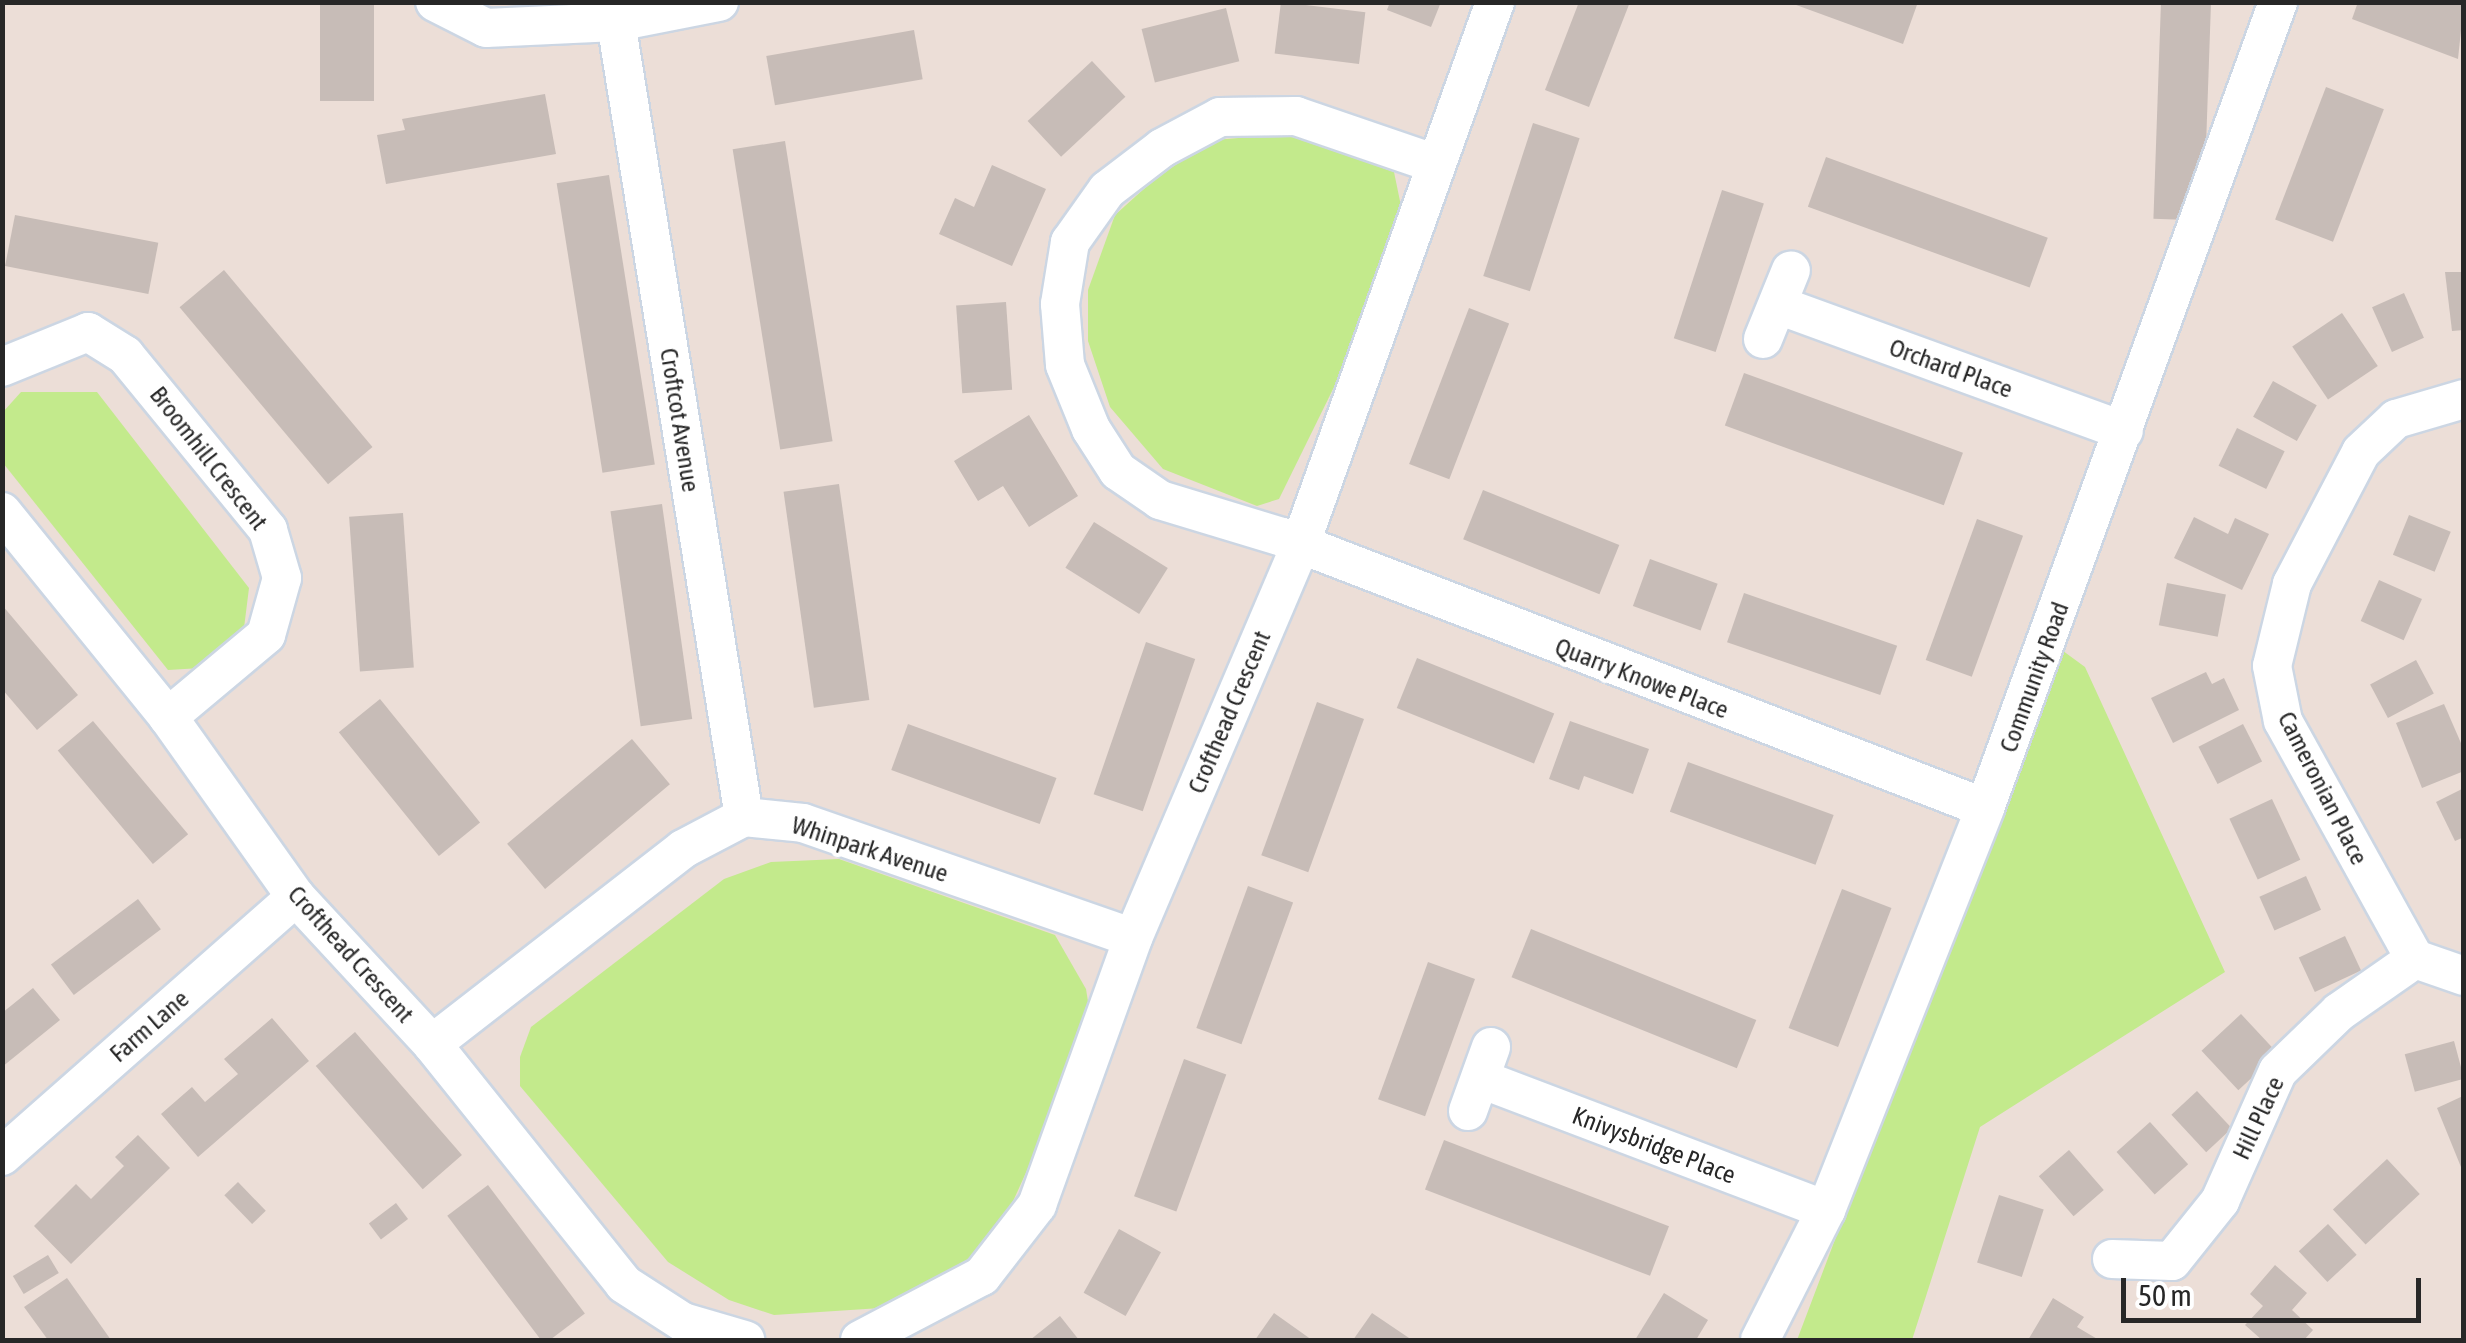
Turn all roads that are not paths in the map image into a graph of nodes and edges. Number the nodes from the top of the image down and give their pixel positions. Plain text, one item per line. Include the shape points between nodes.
1 (435, 2) edge
2 (719, 2) edge
3 (1495, 2) edge
4 (2278, 2) edge
5 (616, 22) junction
6 (1436, 164) junction
7 (1777, 305) dead end
8 (2, 367) edge
9 (2464, 399) edge
10 (2124, 431) junction
11 (2, 512) edge
12 (1299, 548) junction
13 (168, 717) junction
14 (1985, 808) junction
15 (744, 817) junction
16 (296, 897) junction
17 (1133, 938) junction
18 (2414, 959) junction
19 (2464, 976) edge
20 (432, 1044) junction
21 (1480, 1079) dead end
22 (2, 1156) edge
23 (1826, 1210) junction
24 (2112, 1258) dead end
25 (744, 1340) edge
26 (860, 1340) edge
27 (1760, 1340) edge

1 - 5 street via 486,28
2 - 5 street
3 - 6 street, Crofthead Crescent
4 - 10 street, Community Road
5 - 15 street, Croftcot Avenue
6 - 12 street, Crofthead Crescent
6 - 12 street, Quarry Knowe Place via 1296,116 1220,117 1162,148 1107,190 1070,242 1060,304 1065,365 1091,429 1118,471 1160,500
7 - 10 street, Orchard Place
8 - 13 street, Broomhill Crescent via 88,332 125,356 268,530 282,578 266,636
9 - 18 street, Cameronian Place via 2396,419 2361,452 2292,584 2272,666 2283,721
10 - 14 street, Community Road
11 - 13 street, Crofthead Crescent
12 - 14 street, Quarry Knowe Place
12 - 17 street, Crofthead Crescent
13 - 16 street, Crofthead Crescent
14 - 23 street, Community Road
15 - 17 street, Whinpark Avenue via 803,824
15 - 20 street via 682,848
16 - 20 street, Crofthead Crescent
16 - 22 street, Farm Lane
17 - 26 street, Crofthead Crescent via 1075,1114 1014,1242 956,1293
18 - 19 street
18 - 24 street, Hill Place via 2338,1012 2278,1071 2220,1200 2172,1260
20 - 25 street, Crofthead Crescent via 624,1284 683,1322
21 - 23 street, Knivysbridge Place
23 - 27 street, Community Road

